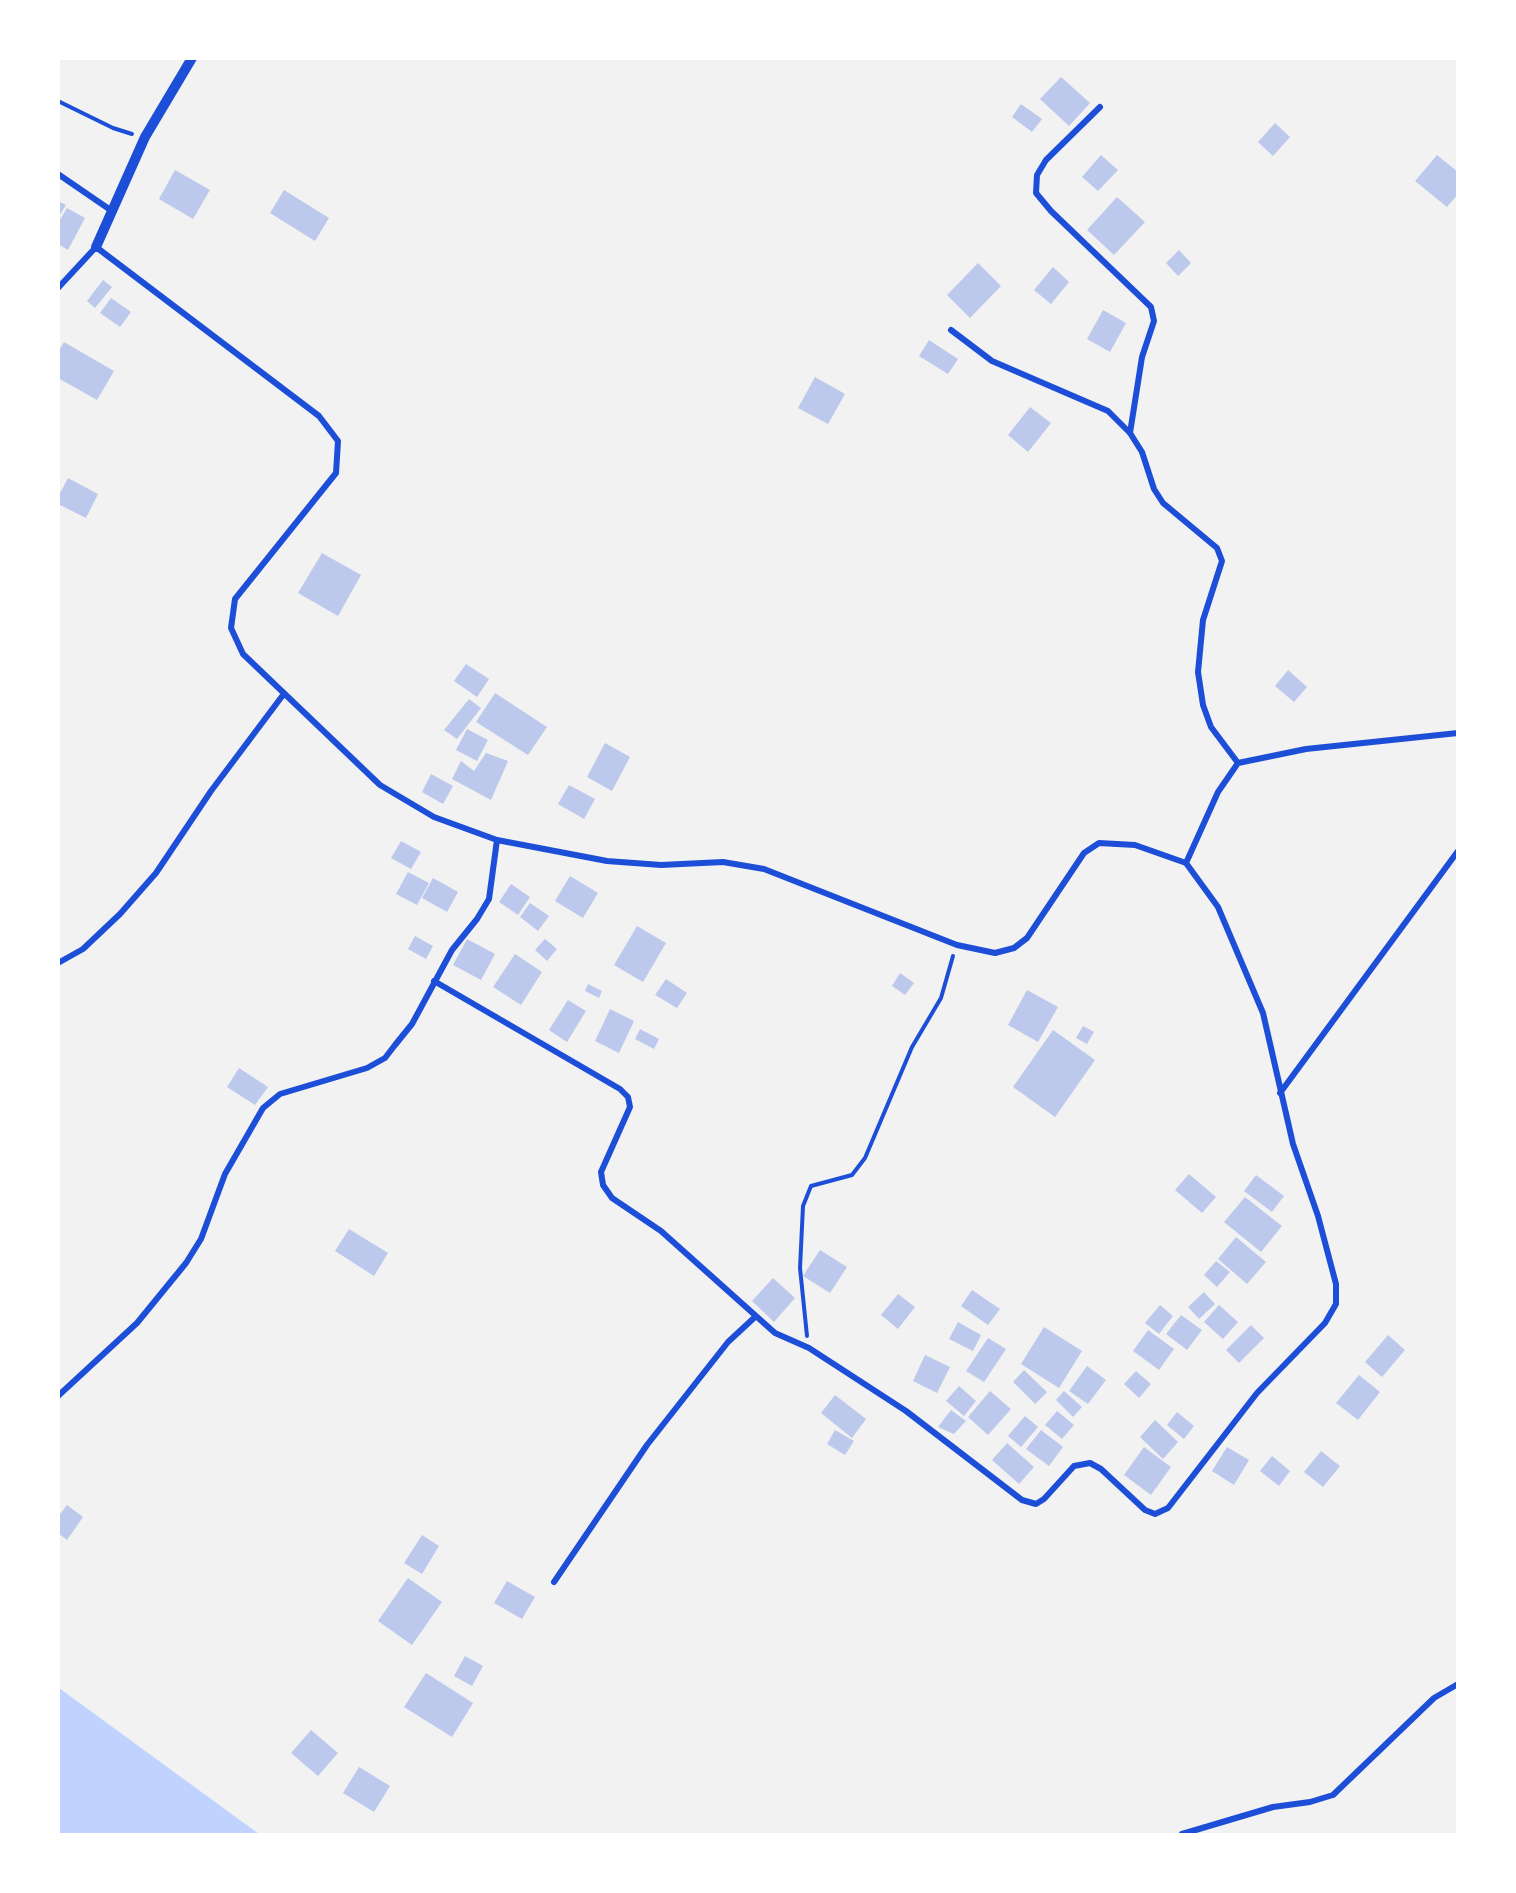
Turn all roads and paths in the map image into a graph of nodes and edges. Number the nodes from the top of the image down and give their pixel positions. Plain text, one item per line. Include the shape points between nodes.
1 (192, 58) edge
2 (58, 101) edge
3 (1100, 107) dead end
4 (145, 137) junction
5 (58, 174) edge
6 (112, 212) junction
7 (96, 248) junction
8 (58, 288) edge
9 (951, 330) dead end
10 (1130, 433) junction
11 (284, 695) junction
12 (1458, 733) edge
13 (1238, 763) junction
14 (497, 840) junction
15 (1458, 851) edge
16 (1186, 863) junction
17 (957, 945) junction
18 (58, 963) edge
19 (434, 981) junction
20 (1280, 1093) junction
21 (756, 1317) junction
22 (810, 1348) junction
23 (58, 1396) edge
24 (554, 1582) dead end
25 (1458, 1684) edge
26 (1182, 1834) edge

1 - 4 street
2 - 4 path via 113,128
3 - 10 street via 1046,160 1037,175 1036,193 1151,307 1154,321 1142,357
4 - 6 street
5 - 6 street
6 - 7 street
7 - 8 street
7 - 11 street via 320,416 338,441 336,473 236,599 231,628 243,654
9 - 10 street via 992,361 1108,411
10 - 13 street via 1163,503 1180,520 1201,532 1217,548 1222,561 1203,620 1198,672 1211,727
11 - 14 street via 380,784 434,817
11 - 18 street via 211,791 156,873 83,950
12 - 13 street via 1306,749
13 - 16 street via 1218,792
14 - 17 street via 607,861 661,865 723,862 764,869
14 - 19 street via 489,899
15 - 20 street
16 - 17 street via 1135,845 1099,843 1084,853 1027,938 1014,948 995,953
16 - 20 street via 1218,907 1263,1013
17 - 22 path via 941,998 912,1047 865,1158 852,1175 811,1186 803,1206 800,1268
19 - 21 street via 628,1097 630,1107 601,1172 603,1185 612,1198 661,1231
19 - 23 street via 412,1024 385,1058 367,1068 280,1094 263,1108 225,1174 201,1239 186,1263 136,1323
20 - 22 street via 1327,1250 1336,1284 1336,1304 1325,1323 1257,1393 1162,1512 1144,1510 1090,1463 1074,1466 1036,1504 1022,1500 906,1411
21 - 22 street via 775,1333
21 - 24 street via 728,1342 647,1445
25 - 26 street via 1434,1698 1333,1795

